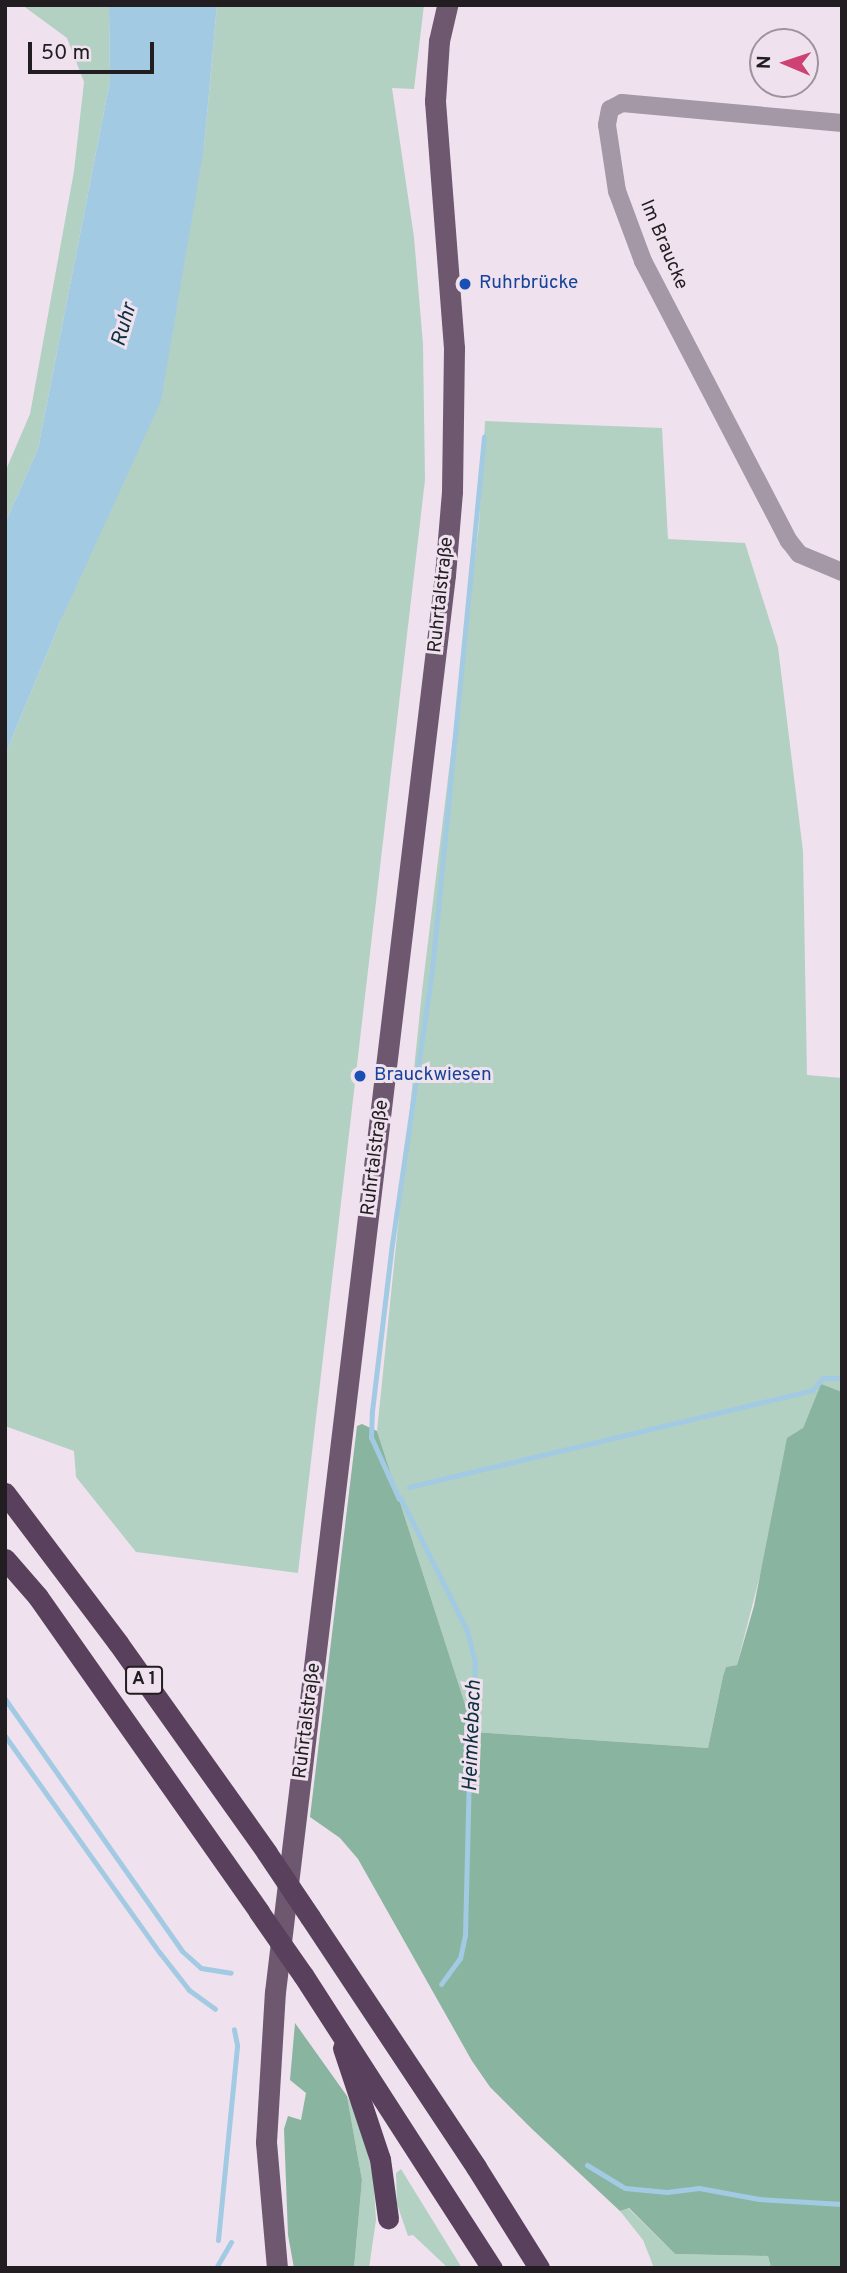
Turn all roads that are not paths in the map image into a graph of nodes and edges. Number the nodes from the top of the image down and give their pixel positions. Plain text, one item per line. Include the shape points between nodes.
1 (447, 5) edge
2 (842, 123) edge
3 (842, 572) edge
4 (12, 1502) edge
5 (8, 1562) edge
6 (334, 2019) junction
7 (388, 2218) dead end
8 (277, 2268) edge
9 (492, 2268) edge
10 (539, 2268) edge

1 - 8 main road, Ruhrtalstraße via 435,101 454,348 451,503 275,1992 267,2142
2 - 3 street, Im Braucke via 622,103 610,109 607,125 617,191 643,261 789,541 799,554
4 - 10 highway, A 1, bridge via 267,1853
5 - 6 highway, A 1, bridge via 54,1620
6 - 7 highway via 380,2159
6 - 9 highway, A 1

